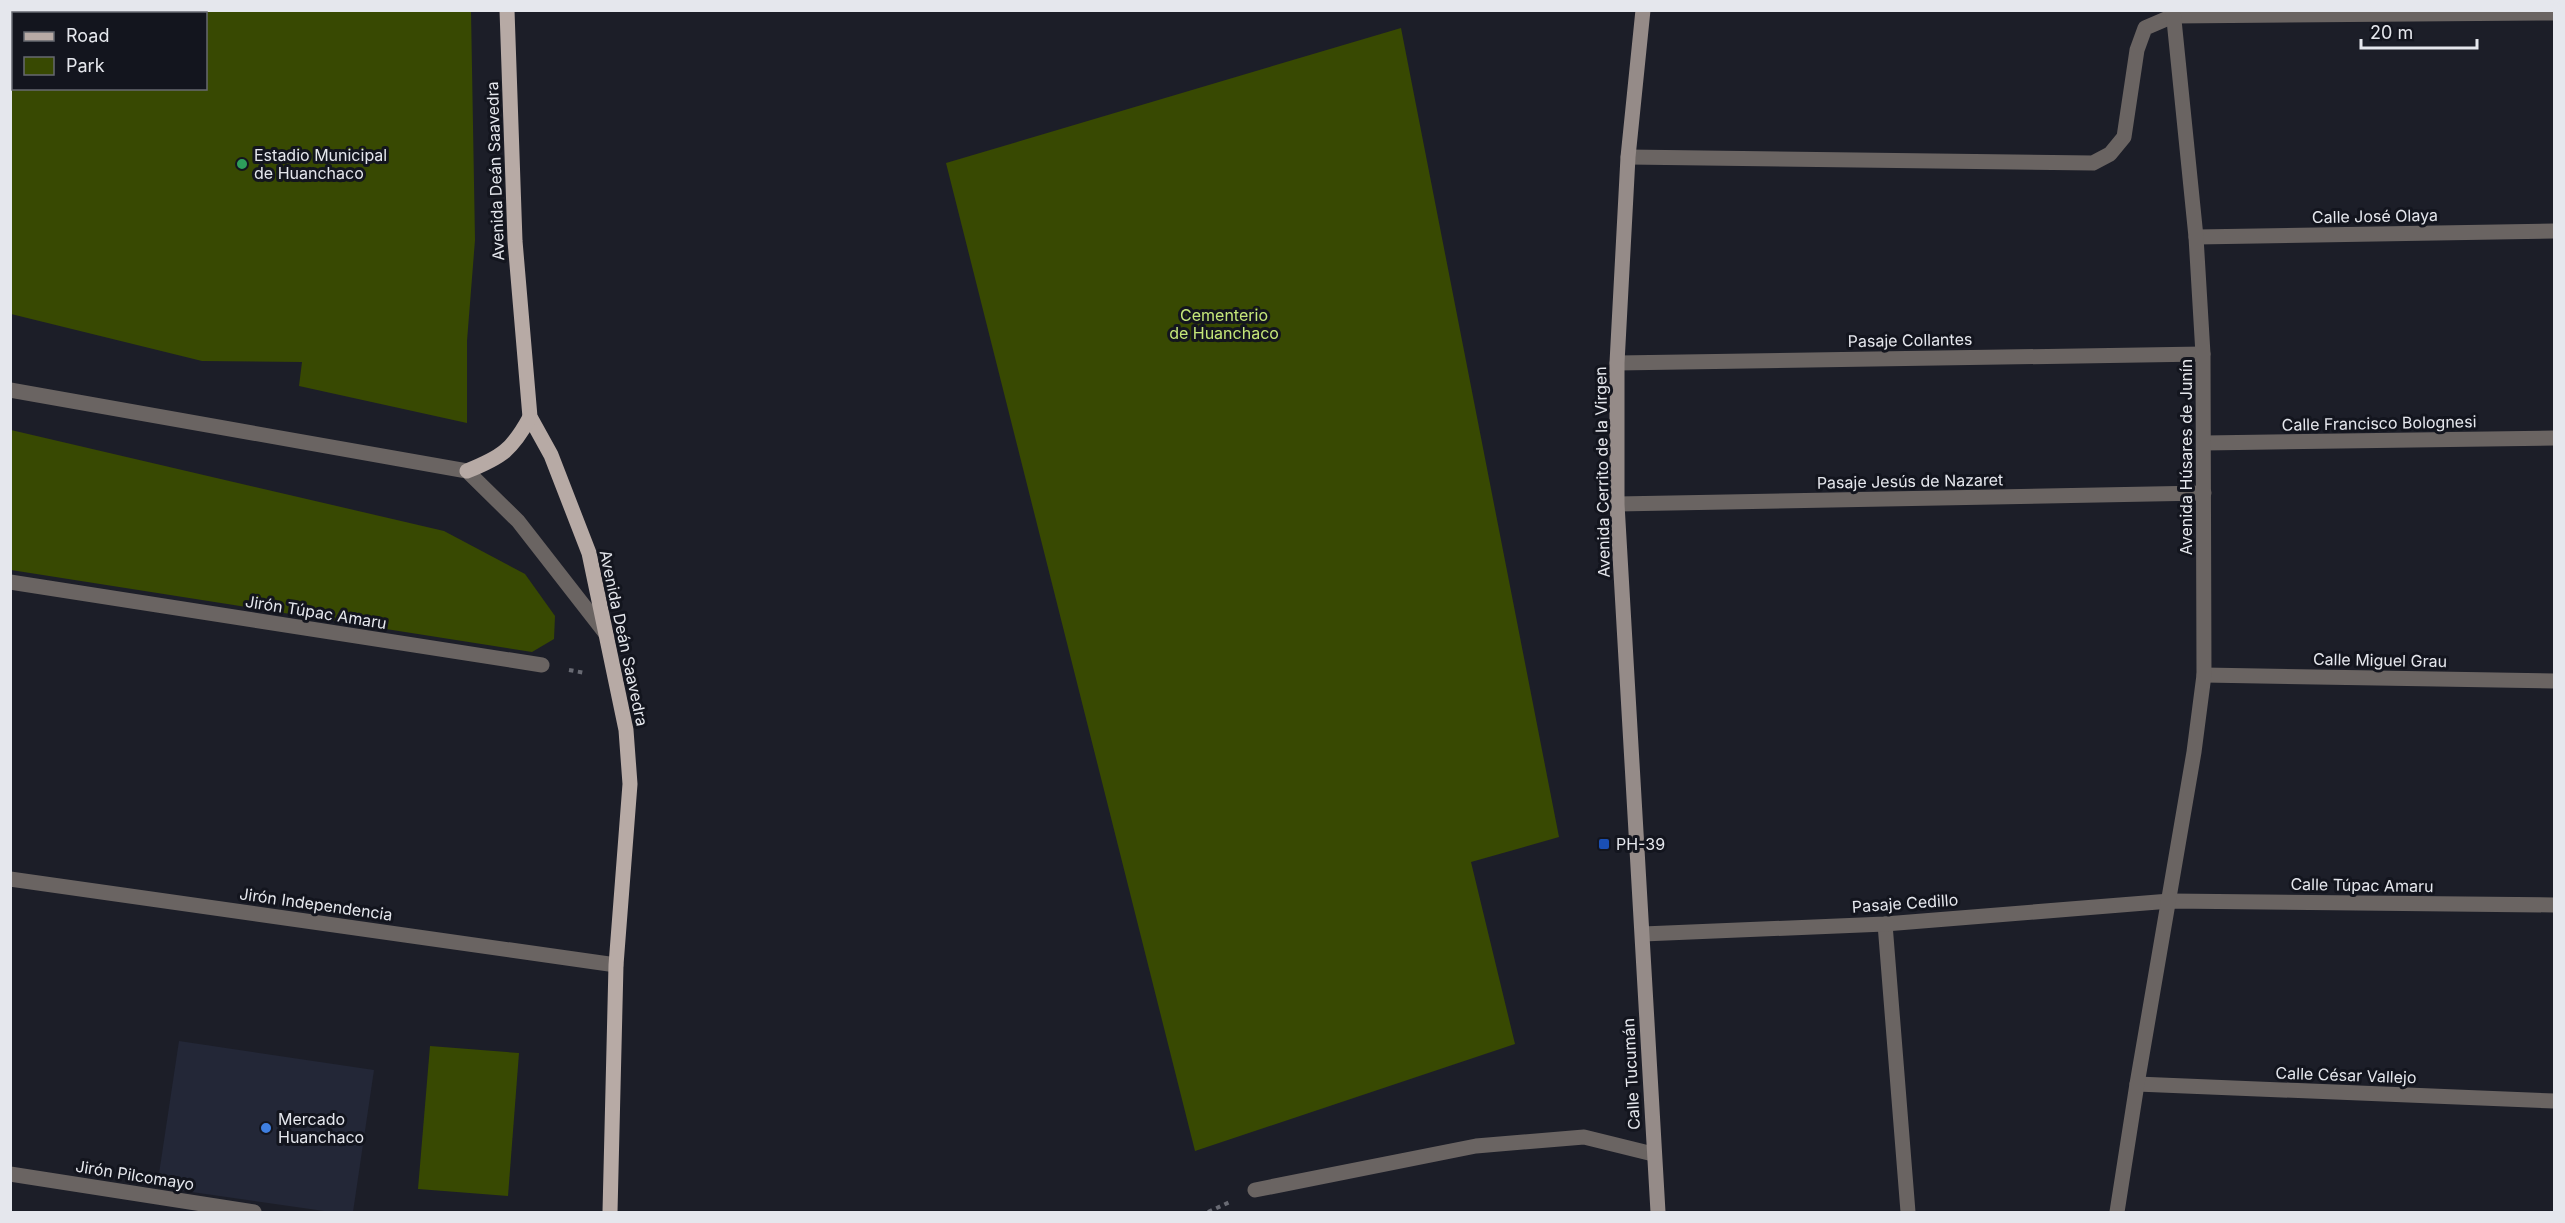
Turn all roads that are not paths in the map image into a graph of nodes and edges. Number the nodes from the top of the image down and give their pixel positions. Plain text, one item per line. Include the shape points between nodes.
1 (507, 10) edge
2 (1643, 10) edge
3 (2173, 13) edge
4 (2554, 13) edge
5 (1628, 157) junction
6 (2554, 231) edge
7 (2196, 237) junction
8 (2203, 354) junction
9 (1617, 363) junction
10 (10, 390) edge
11 (530, 417) junction
12 (2554, 438) edge
13 (2204, 443) junction
14 (467, 471) junction
15 (2204, 493) junction
16 (1617, 504) junction
17 (10, 582) edge
18 (606, 634) junction
19 (542, 665) road end
20 (2204, 675) junction
21 (2554, 681) edge
22 (10, 879) edge
23 (2170, 901) junction
24 (2554, 905) edge
25 (1885, 924) junction
26 (1643, 934) junction
27 (616, 965) junction
28 (2137, 1084) junction
29 (2554, 1101) edge
30 (1653, 1154) junction
31 (10, 1174) edge
32 (1255, 1190) dead end
33 (254, 1212) edge
34 (610, 1212) edge
35 (1658, 1212) edge
36 (1908, 1212) edge
37 (2117, 1212) edge

1 - 11 main road, Avenida Deán Saavedra via 515,241
2 - 5 street, Avenida Cerrito de la Virgen
3 - 4 street
3 - 5 street via 2145,28 2137,50 2124,137 2110,154 2093,163
3 - 7 street, Avenida Húsares de Junín
5 - 9 street, Avenida Cerrito de la Virgen
6 - 7 street, Calle José Olaya
7 - 8 street, Avenida Húsares de Junín
8 - 9 street, Pasaje Collantes
8 - 13 street, Avenida Húsares de Junín
9 - 16 street, Avenida Cerrito de la Virgen
10 - 14 street
11 - 14 main road via 517,441 494,460
11 - 18 main road, Avenida Deán Saavedra via 550,455 589,553
12 - 13 street, Calle Francisco Bolognesi
13 - 15 street, Avenida Húsares de Junín
14 - 18 street via 518,521
15 - 16 street, Pasaje Jesús de Nazaret
15 - 20 street, Avenida Húsares de Junín
16 - 26 street, Avenida Cerrito de la Virgen
17 - 19 street, Jirón Túpac Amaru
18 - 27 main road, Avenida Deán Saavedra via 626,730 630,784
20 - 21 street, Calle Miguel Grau
20 - 23 street, Avenida Húsares de Junín
22 - 27 street, Jirón Independencia
23 - 24 street, Calle Túpac Amaru
23 - 25 street, Pasaje Cedillo
23 - 28 street, Avenida Húsares de Junín
25 - 26 street, Pasaje Cedillo
25 - 36 street
26 - 30 street, Calle Tucumán
27 - 34 main road, Avenida Deán Saavedra
28 - 29 street, Calle César Vallejo
28 - 37 street, Avenida Húsares de Junín
30 - 32 street via 1584,1137 1476,1146
30 - 35 street, Calle Tucumán
31 - 33 street, Jirón Pilcomayo

